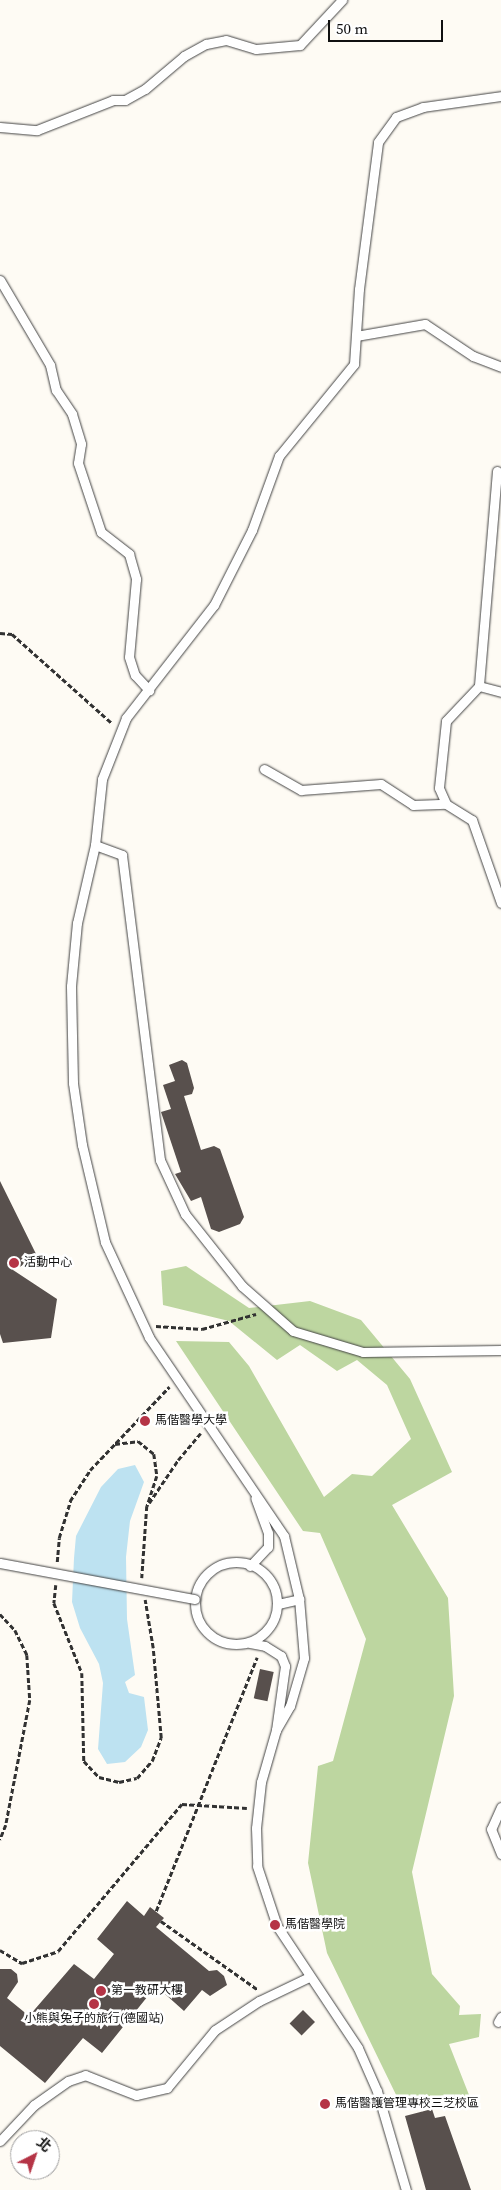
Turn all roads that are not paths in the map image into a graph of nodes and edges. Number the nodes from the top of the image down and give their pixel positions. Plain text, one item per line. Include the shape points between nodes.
1 (342, 0) edge
2 (501, 96) edge
3 (0, 127) edge
4 (0, 280) edge
5 (356, 336) junction
6 (501, 367) edge
7 (497, 471) dead end
8 (479, 686) junction
9 (149, 690) junction
10 (501, 692) edge
11 (264, 770) dead end
12 (446, 804) junction
13 (95, 845) junction
14 (501, 903) edge
15 (501, 1350) edge
16 (252, 1488) junction
17 (0, 1563) edge
18 (250, 1566) junction
19 (196, 1599) junction
20 (299, 1599) junction
21 (278, 1604) junction
22 (250, 1643) junction
23 (276, 1730) junction
24 (501, 1807) edge
25 (501, 1854) edge
26 (309, 1977) junction
27 (0, 2141) edge
28 (406, 2190) edge

1 - 3 lane via 300,45 256,49 226,40 206,44 184,56 145,89 125,100 113,100 37,130
2 - 5 lane via 423,106 396,117 378,142
4 - 9 lane via 50,366 56,390 72,414 81,444 78,463 101,532 129,554 136,579 129,657 135,675
5 - 6 lane via 425,324 473,356
5 - 9 lane via 354,364 279,456 252,530 214,605
7 - 8 lane
8 - 10 lane
8 - 12 lane via 446,721 439,788
9 - 13 lane via 120,730 102,779
11 - 12 lane via 301,790 381,784 413,805
12 - 14 lane via 472,820
13 - 15 lane via 122,855 160,1160 185,1214 242,1286 293,1331 363,1352
13 - 16 lane via 77,923 71,986 73,1082 82,1145 105,1242 142,1324
16 - 18 lane via 268,1533 268,1547
16 - 20 lane via 284,1536
17 - 19 lane, bridge
18 - 19 lane via 236,1562 214,1568 199,1584
18 - 21 lane via 273,1586
19 - 22 lane via 198,1614 218,1639 232,1646
20 - 21 lane
20 - 23 lane via 304,1658 290,1706
21 - 22 lane via 264,1636
22 - 23 lane via 281,1656 285,1666
23 - 26 lane via 261,1782 257,1866 278,1926
24 - 25 lane via 491,1829
26 - 27 lane via 268,1997 215,2030 167,2088 136,2095 85,2076 68,2081 34,2105
26 - 28 lane via 358,2048 377,2090

